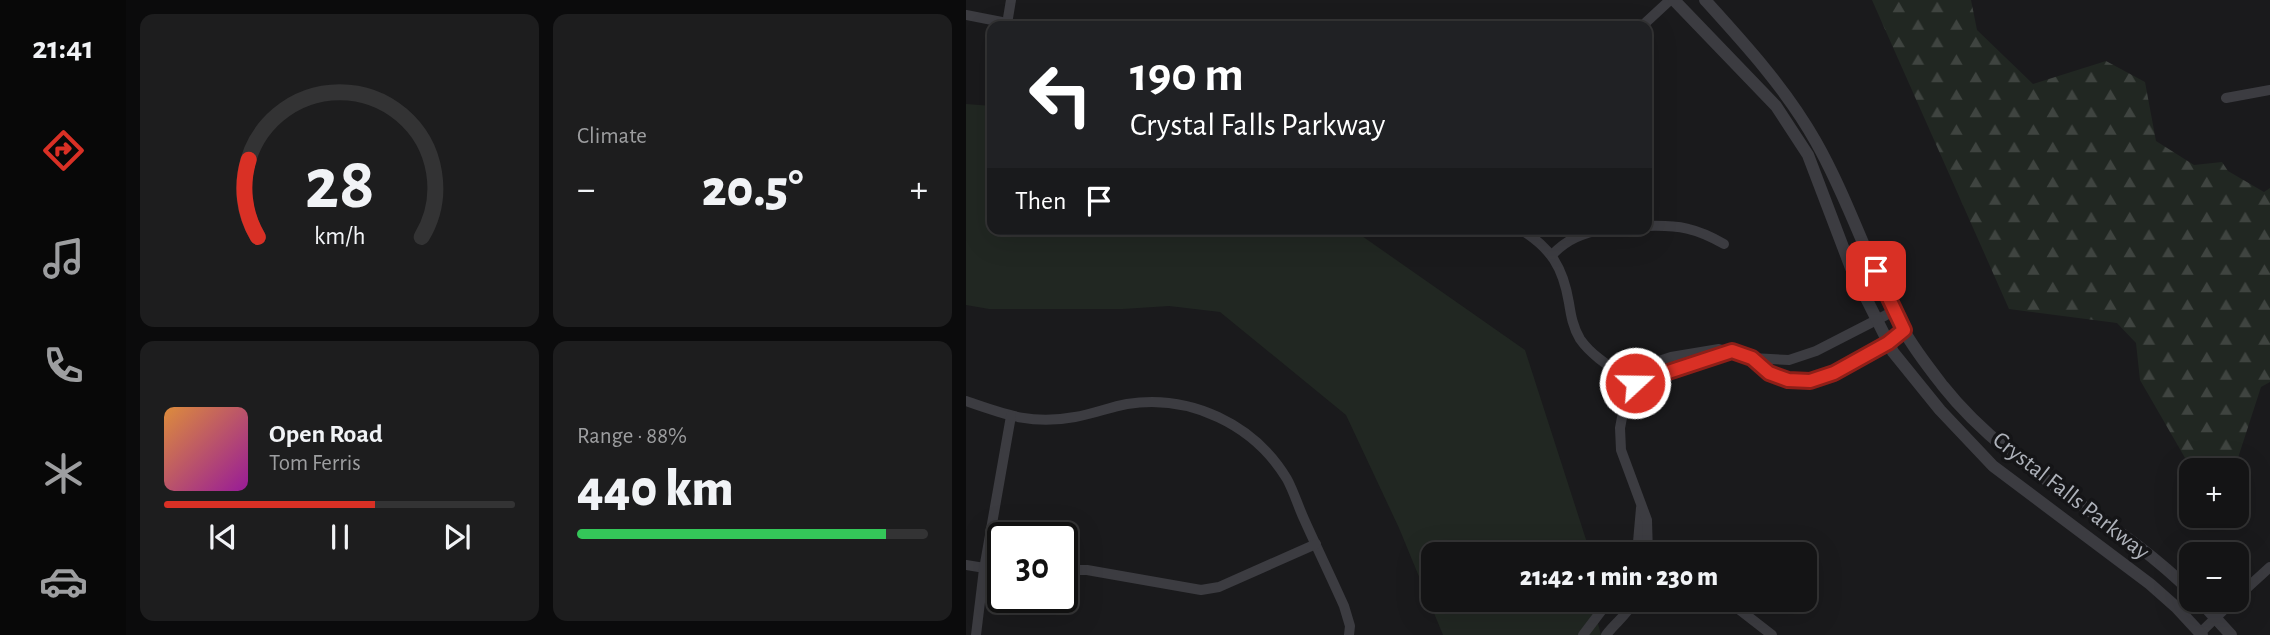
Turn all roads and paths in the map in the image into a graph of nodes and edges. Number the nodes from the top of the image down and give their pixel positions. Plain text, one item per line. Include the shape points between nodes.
1 (1011, 0) edge
2 (1672, 0) edge
3 (1705, 0) edge
4 (966, 15) edge
5 (993, 21) edge
6 (1008, 21) edge
7 (1648, 21) edge
8 (2270, 90) edge
9 (2226, 99) dead end
10 (1652, 226) edge
11 (1530, 235) edge
12 (1578, 235) edge
13 (1724, 244) dead end
14 (1552, 255) junction
15 (1894, 311) junction
16 (1877, 319) junction
17 (1904, 330) junction
18 (1888, 343) junction
19 (1752, 358) junction
20 (1635, 383) junction
21 (966, 401) edge
22 (1011, 416) junction
23 (2048, 480) junction
24 (2036, 499) junction
25 (1641, 507) junction
26 (1638, 542) edge
27 (1648, 542) edge
28 (1316, 544) junction
29 (966, 565) edge
30 (2270, 567) edge
31 (984, 569) junction
32 (987, 569) edge
33 (1078, 570) edge
34 (2179, 582) edge
35 (2249, 586) edge
36 (1600, 612) edge
37 (1629, 612) edge
38 (1742, 612) edge
39 (2211, 612) edge
40 (2220, 612) edge
41 (2215, 616) junction
42 (2201, 634) edge
43 (976, 635) edge
44 (1349, 635) edge
45 (1583, 635) edge
46 (1606, 635) edge
47 (1772, 635) edge
48 (2231, 635) edge

1 - 6 street
2 - 7 street
2 - 16 street, Crystal Falls Parkway via 1776,106 1808,155 1842,247
3 - 15 street, Crystal Falls Parkway via 1792,104 1816,142
4 - 5 street
8 - 9 street
10 - 13 street via 1687,227
11 - 14 street
12 - 14 street
14 - 20 street via 1565,284 1578,336 1599,359
15 - 16 street
15 - 17 street, Crystal Falls Parkway
16 - 18 street, Crystal Falls Parkway
16 - 19 street via 1803,356
17 - 18 street
17 - 23 street, Crystal Falls Parkway via 1966,414
18 - 19 street via 1810,381 1769,373
18 - 24 street, Crystal Falls Parkway via 1940,410 1993,467
19 - 20 street via 1732,351
20 - 25 street via 1624,407 1621,450
21 - 22 street
22 - 28 street via 1076,417 1150,402 1175,403 1222,418 1259,444 1286,479
22 - 31 street
23 - 24 street
23 - 34 street, Crystal Falls Parkway
24 - 42 street, Crystal Falls Parkway via 2150,584
25 - 26 street
25 - 27 street
28 - 33 street via 1231,583 1201,590
28 - 44 street via 1344,606
29 - 31 street
30 - 35 street
31 - 32 street
31 - 43 street
36 - 45 street
37 - 46 street
38 - 47 street
39 - 41 street
40 - 41 street
41 - 42 street
41 - 48 street

